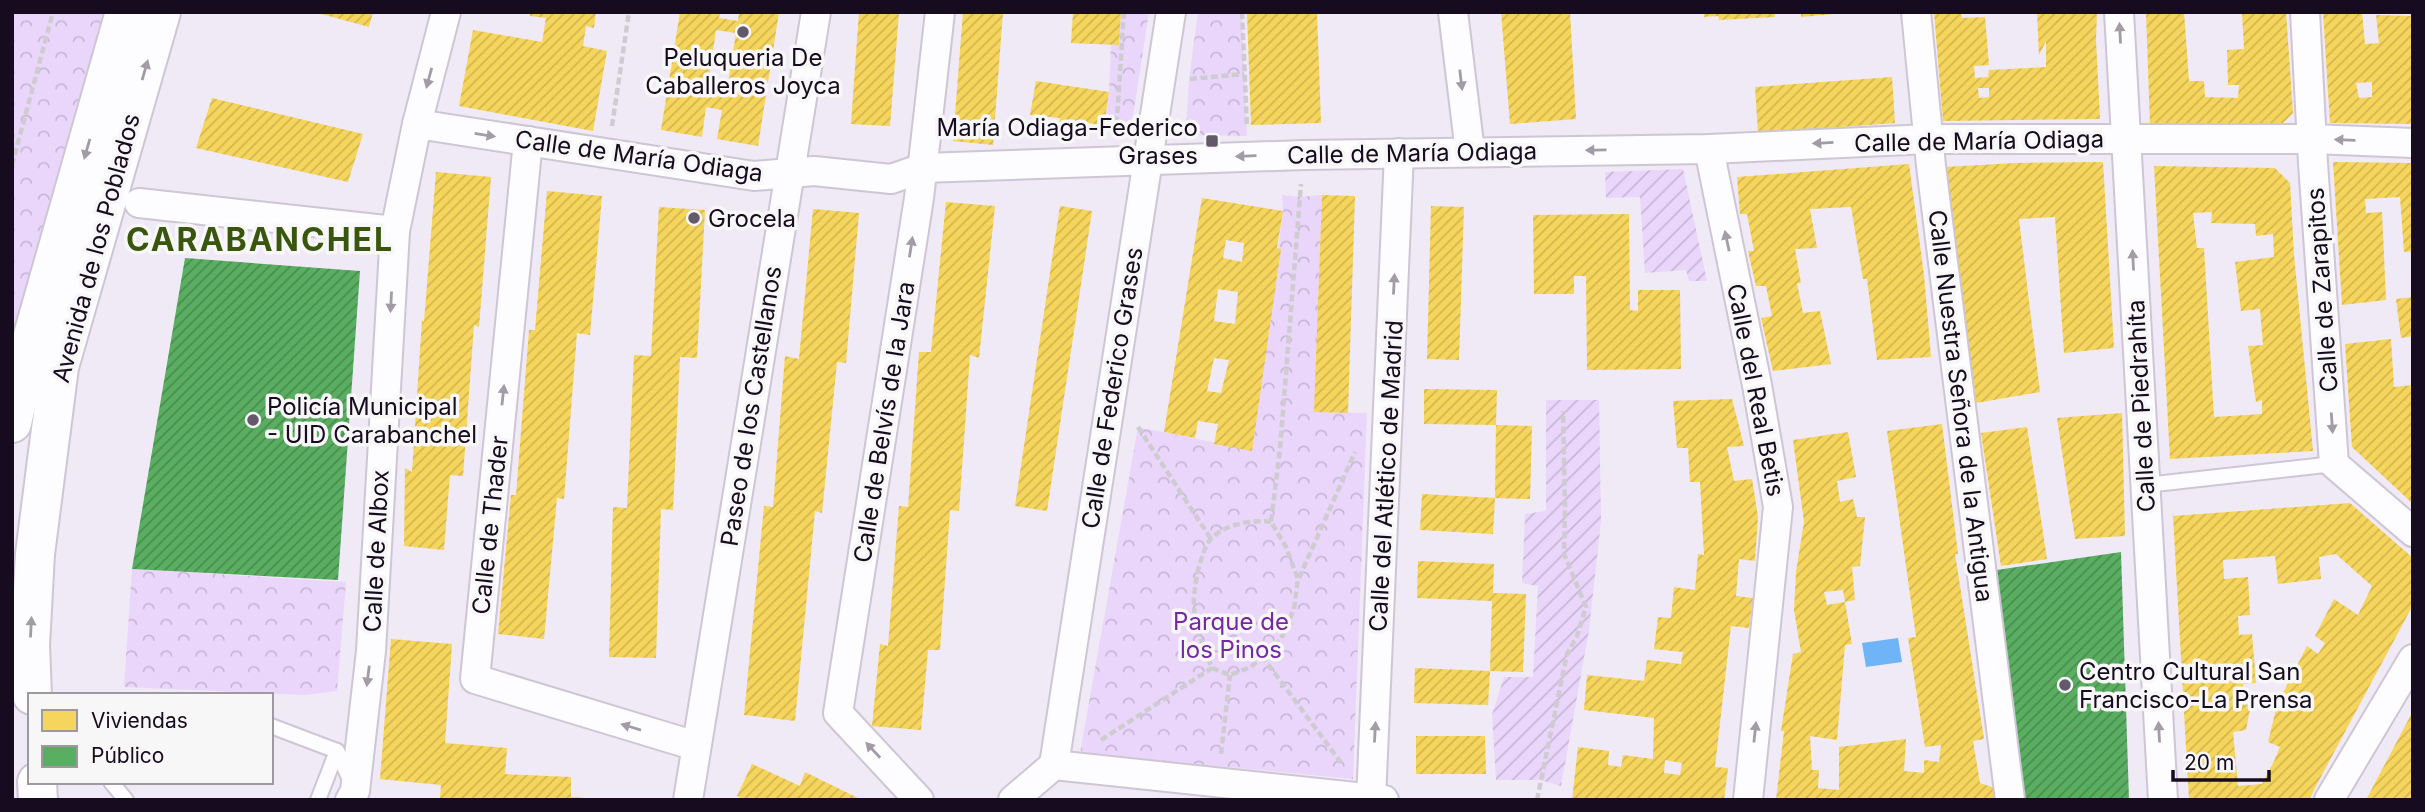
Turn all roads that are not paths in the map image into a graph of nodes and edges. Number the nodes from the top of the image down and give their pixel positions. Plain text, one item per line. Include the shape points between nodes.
1 (125, 12) edge
2 (161, 12) edge
3 (446, 12) edge
4 (816, 12) edge
5 (940, 12) edge
6 (1171, 12) edge
7 (1453, 12) edge
8 (1916, 12) edge
9 (2119, 12) edge
10 (2305, 12) edge
11 (417, 124) junction
12 (1929, 139) junction
13 (2126, 139) junction
14 (2312, 139) junction
15 (528, 141) junction
16 (2413, 143) edge
17 (1709, 149) junction
18 (1470, 152) junction
19 (1399, 153) junction
20 (1146, 160) junction
21 (923, 168) junction
22 (789, 173) junction
23 (139, 204) dead end
24 (395, 231) junction
25 (12, 423) edge
26 (2334, 464) junction
27 (2146, 485) junction
28 (2413, 532) edge
29 (2413, 659) edge
30 (32, 693) edge
31 (273, 727) edge
32 (696, 746) junction
33 (337, 751) junction
34 (1054, 765) junction
35 (113, 784) edge
36 (353, 795) edge
37 (1376, 799) edge
38 (127, 800) edge
39 (318, 800) edge
40 (688, 800) edge
41 (919, 800) edge
42 (1013, 800) edge
43 (1748, 800) edge
44 (2010, 800) edge
45 (2162, 800) edge
46 (2329, 800) edge

1 -> 25 main road, Avenida de los Poblados
30 -> 2 main road, Avenida de los Poblados via 35,554 59,367
3 -> 11 street, Calle de Albox
4 - 22 street, Paseo de los Castellanos
5 - 21 street, Calle de Belvís de la Jara
6 - 20 street, Calle de Federico Grases
7 -> 18 street
8 - 12 street, Calle Nuestra Señora de la Antigua
13 -> 9 street, Calle de Piedrahíta
10 - 14 street, Calle de Zarapitos
11 -> 15 street, Calle de María Odiaga
11 - 24 street, Calle de Albox
12 - 13 street, Calle de María Odiaga
12 -> 17 street, Calle de María Odiaga
12 - 44 street, Calle Nuestra Señora de la Antigua
13 - 14 street, Calle de María Odiaga
27 -> 13 street, Calle de Piedrahíta
16 -> 14 street, Calle de María Odiaga
14 -> 26 street, Calle de Zarapitos
15 - 22 street, Calle de María Odiaga via 754,176
32 -> 15 street, Calle de Thader via 475,680
17 -> 18 street, Calle de María Odiaga
43 -> 17 street, Calle del Real Betis via 1778,507
18 - 19 street, Calle de María Odiaga
19 -> 20 street, Calle de María Odiaga
37 -> 19 street, Calle del Atlético de Madrid
20 - 21 street, Calle de María Odiaga
20 - 34 street, Calle de Federico Grases
21 - 22 street, Calle de María Odiaga via 891,179
41 -> 21 street, Calle de Belvís de la Jara via 838,713
22 - 32 street, Paseo de los Castellanos
23 - 24 street
24 -> 36 street, Calle de Albox via 371,651
26 - 27 lane
26 - 28 street
45 -> 27 street, Calle de Piedrahíta
29 - 46 street
31 - 33 lane
32 - 40 street, Paseo de los Castellanos
33 - 36 lane
33 - 39 lane
34 - 37 street
34 - 42 street
35 - 38 lane

